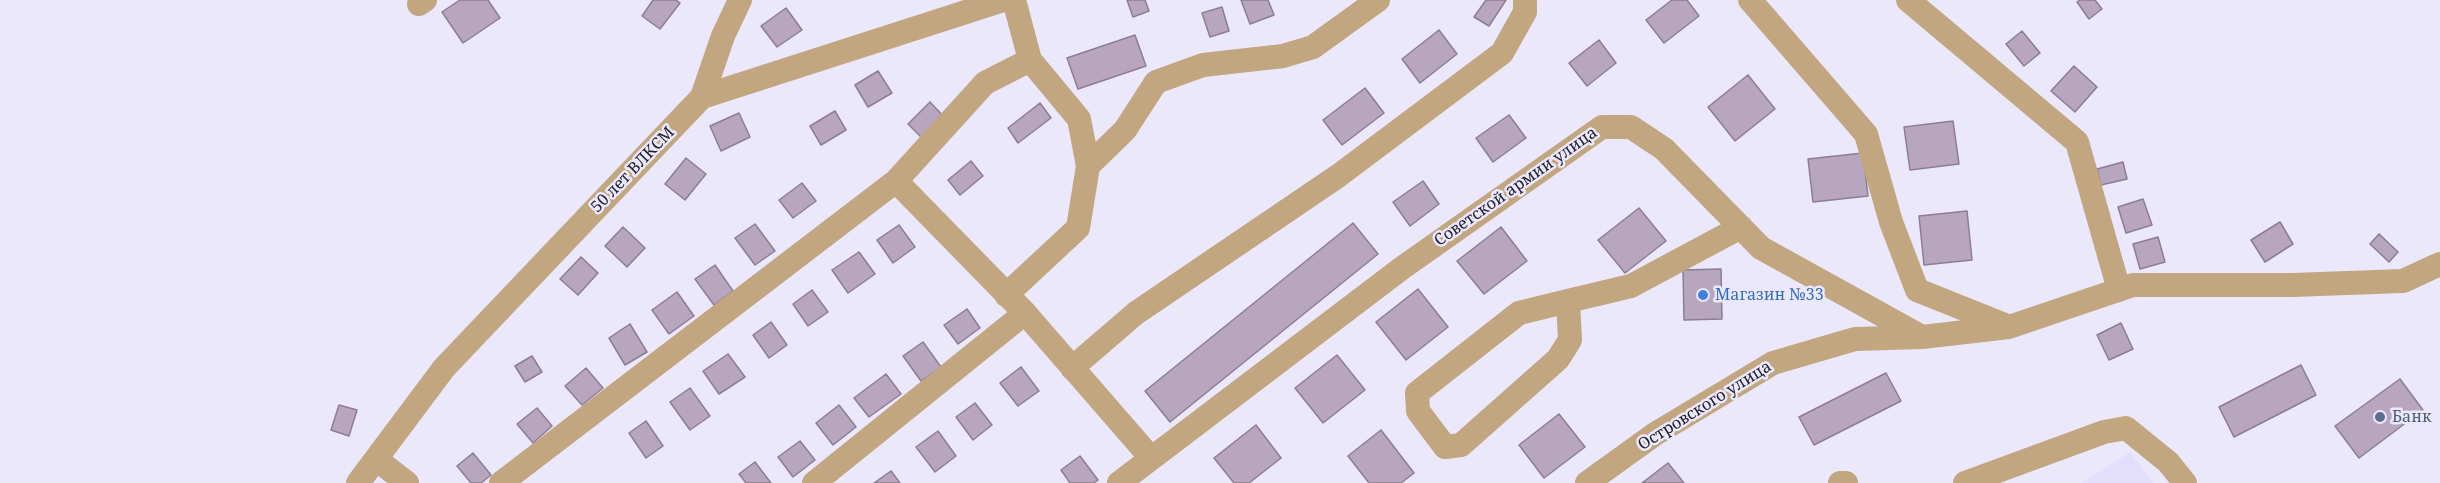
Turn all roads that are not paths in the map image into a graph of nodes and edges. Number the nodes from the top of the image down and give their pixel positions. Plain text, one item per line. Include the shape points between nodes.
1 (740, 0) edge
2 (1003, 0) edge
3 (1014, 0) edge
4 (1378, 0) edge
5 (1525, 0) edge
6 (1750, 0) edge
7 (1908, 0) edge
8 (1030, 60) junction
9 (702, 97) junction
10 (1088, 166) junction
11 (896, 181) junction
12 (1741, 227) junction
13 (2440, 264) edge
14 (2119, 290) junction
15 (1006, 295) junction
16 (1568, 302) junction
17 (1024, 314) junction
18 (2009, 327) junction
19 (1922, 337) junction
20 (1072, 368) junction
21 (1151, 458) junction
22 (376, 459) junction
23 (358, 483) edge
24 (406, 483) edge
25 (501, 483) edge
26 (814, 483) edge
27 (1119, 483) edge
28 (1587, 483) edge
29 (1840, 483) edge
30 (1846, 483) edge
31 (1965, 483) edge
32 (2185, 483) edge

1 - 9 street
2 - 9 street, 50 лет ВЛКСМ
3 - 8 street
4 - 10 street via 1313,48 1283,57 1203,66 1156,82 1125,130
5 - 20 street via 1525,12 1502,53 1338,176 1136,313
6 - 18 street via 1866,134 1891,222 1917,290
7 - 14 street via 2077,142
8 - 10 street via 1078,119
8 - 11 street via 985,83
9 - 22 street, 50 лет ВЛКСМ via 444,368
10 - 15 street via 1078,228
11 - 15 street
11 - 25 street
12 - 16 street via 1631,286
12 - 19 street, Советской армии улица via 1761,248
12 - 21 street, Советской армии улица via 1664,149 1631,127 1602,127 1402,268
13 - 14 street, Островского улица via 2403,280 2133,285
14 - 18 street, Островского улица
15 - 17 street
16 - 16 street via 1519,313 1417,393 1418,411 1444,447 1461,445 1558,359 1570,340
17 - 20 street
17 - 26 street
18 - 19 street, Островского улица
19 - 28 street, Островского улица via 1855,339 1773,363 1655,434
20 - 21 street
21 - 27 street, Советской армии улица
22 - 23 street, 50 лет ВЛКСМ
22 - 24 street
29 - 30 street
31 - 32 street via 2104,432 2126,428 2168,462

